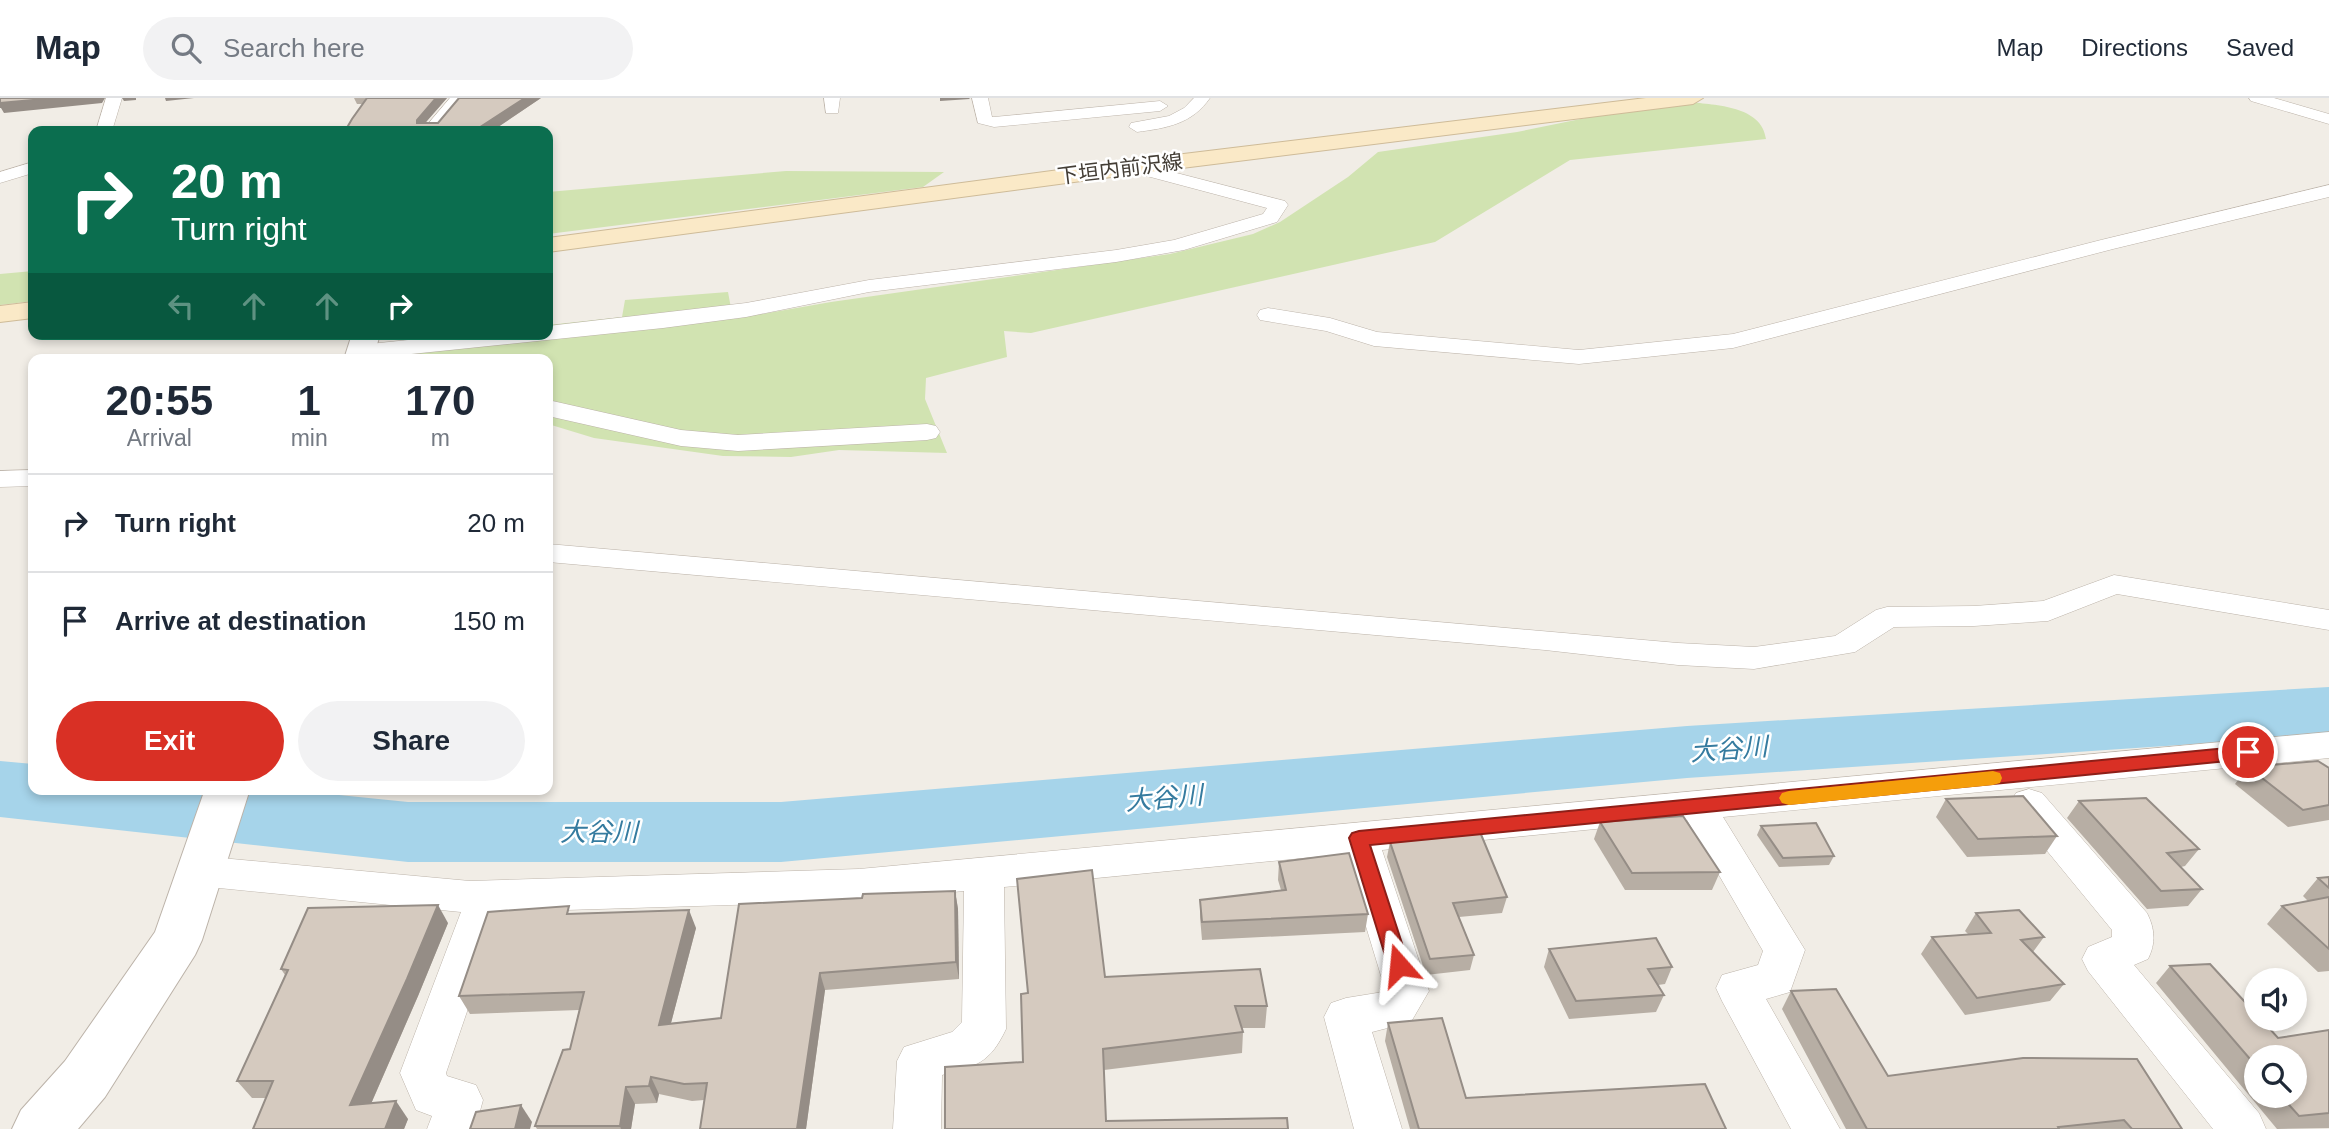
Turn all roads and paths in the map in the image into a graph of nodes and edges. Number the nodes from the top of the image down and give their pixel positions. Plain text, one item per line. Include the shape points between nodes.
1 (114, 98) edge
2 (458, 98) edge
3 (980, 98) edge
4 (1141, 98) edge
5 (1201, 98) edge
6 (1693, 98) edge
7 (2257, 98) edge
8 (442, 116) junction
9 (2329, 119) edge
10 (106, 126) edge
11 (418, 126) edge
12 (434, 126) edge
13 (1125, 129) dead end
14 (1134, 167) junction
15 (28, 169) edge
16 (0, 178) edge
17 (28, 181) edge
18 (0, 184) edge
19 (2329, 191) edge
20 (553, 243) edge
21 (28, 311) edge
22 (0, 314) edge
23 (1268, 314) dead end
24 (553, 337) edge
25 (529, 340) edge
26 (362, 348) edge
27 (445, 352) edge
28 (553, 409) edge
29 (928, 432) dead end
30 (28, 478) edge
31 (0, 479) edge
32 (553, 553) edge
33 (2329, 620) edge
34 (2320, 754) edge
35 (2006, 777) junction
36 (226, 795) edge
37 (1699, 807) junction
38 (1359, 838) junction
39 (199, 871) junction
40 (984, 873) junction
41 (487, 896) junction
42 (41, 1129) edge
43 (451, 1129) edge
44 (918, 1129) edge
45 (1378, 1129) edge
46 (1816, 1129) edge
47 (2242, 1129) edge

1 - 10 street
2 - 8 street
3 - 4 street via 984,120 994,122 1160,106
5 - 13 street via 1187,116
6 - 14 main road, 下垣内前沢線
7 - 9 street
8 - 11 street
8 - 12 street
14 - 20 main road, 下垣内前沢線
14 - 24 street via 1278,205 1270,218 1177,246 882,284 746,310
15 - 16 street
17 - 18 street
19 - 23 street via 1734,341 1579,357 1374,339 1330,325
21 - 22 main road
25 - 27 street
26 - 27 street
28 - 29 street via 681,438 738,443
30 - 31 street
32 - 33 street via 1754,658 1844,645 1887,617 2048,611 2114,584
34 - 35 street
35 - 37 street
35 - 47 street via 2132,925 2133,947 2103,959
36 - 39 street
37 - 38 street
37 - 46 street via 1784,950 1775,979 1737,988
38 - 40 street
38 - 45 street via 1407,991 1396,1009 1346,1017
39 - 41 street
39 - 42 street via 177,940 85,1079
40 - 41 street via 859,885
40 - 44 street via 984,1029 966,1049 920,1061
41 - 43 street via 423,1073 432,1096 460,1100

